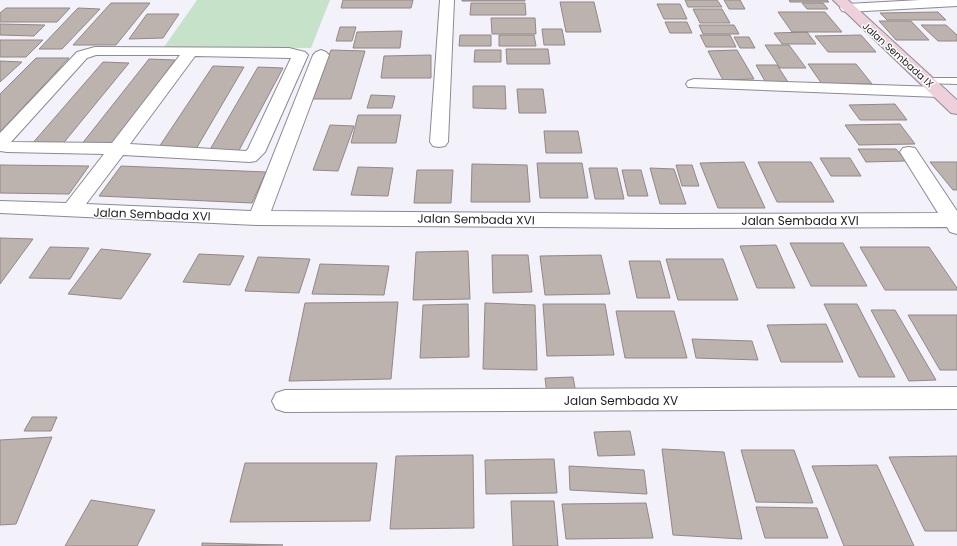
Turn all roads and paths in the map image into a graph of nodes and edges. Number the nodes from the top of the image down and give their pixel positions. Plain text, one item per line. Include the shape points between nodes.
1 (447, 0) edge
2 (957, 2) edge
3 (844, 4) edge
4 (191, 51) junction
5 (321, 55) dead end
6 (957, 82) edge
7 (694, 84) dead end
8 (933, 86) junction
9 (957, 109) edge
10 (439, 142) dead end
11 (0, 144) edge
12 (118, 149) junction
13 (909, 152) dead end
14 (0, 207) edge
15 (71, 212) junction
16 (258, 218) junction
17 (954, 223) edge
18 (957, 398) edge
19 (285, 401) dead end

1 - 10 street
2 - 3 street
3 - 8 street, Jalan Sembada IX
4 - 11 street via 95,51 82,54
4 - 12 street
4 - 12 street via 300,55 256,152 250,157
5 - 16 street
6 - 8 lane
7 - 8 street
8 - 9 street, Jalan Sembada IX
11 - 12 street via 7,147
12 - 15 street
13 - 17 street
14 - 15 street, Jalan Sembada XVI
15 - 16 street, Jalan Sembada XVI
16 - 17 street, Jalan Sembada XVI
18 - 19 street, Jalan Sembada XV

